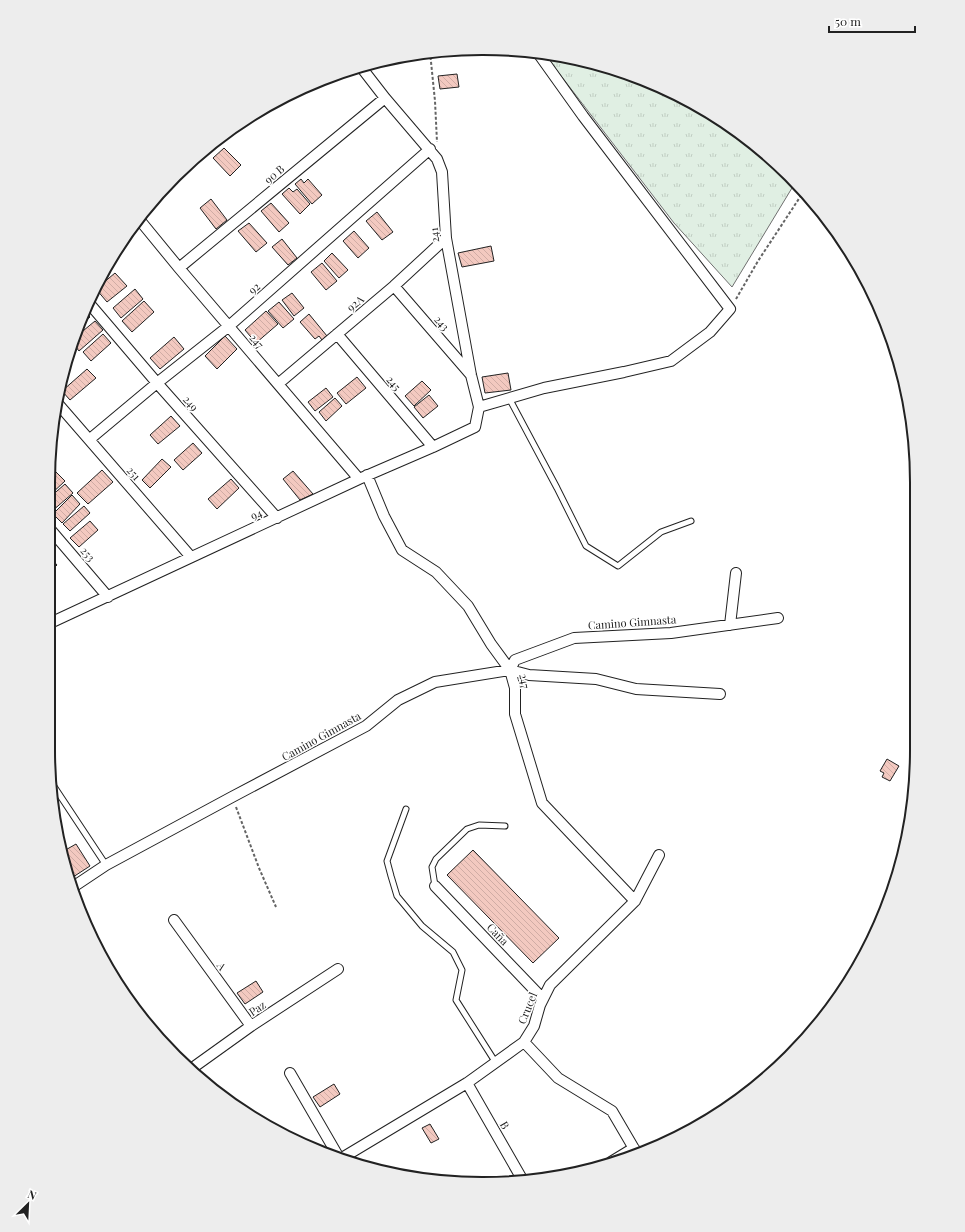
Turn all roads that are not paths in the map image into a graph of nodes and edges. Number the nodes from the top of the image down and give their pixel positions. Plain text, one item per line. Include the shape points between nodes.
1 (542, 60) edge
2 (365, 72) edge
3 (385, 98) junction
4 (430, 149) junction
5 (142, 223) edge
6 (446, 238) junction
7 (178, 268) junction
8 (394, 286) junction
9 (93, 308) edge
10 (229, 326) junction
11 (337, 334) junction
12 (471, 375) junction
13 (157, 383) junction
14 (278, 384) junction
15 (509, 398) junction
16 (479, 407) junction
17 (62, 408) edge
18 (475, 427) joint
19 (90, 439) junction
20 (433, 447) junction
21 (363, 477) junction
22 (277, 518) junction
23 (691, 521) dead end
24 (55, 535) edge
25 (191, 557) junction
26 (736, 573) dead end
27 (108, 597) junction
28 (778, 618) dead end
29 (55, 621) edge
30 (730, 625) junction
31 (510, 670) junction
32 (720, 694) dead end
33 (58, 792) edge
34 (406, 809) dead end
35 (505, 826) dead end
36 (659, 855) dead end
37 (106, 865) junction
38 (77, 884) edge
39 (435, 886) joint
40 (635, 901) junction
41 (174, 920) dead end
42 (338, 969) dead end
43 (543, 998) junction
44 (251, 1026) junction
45 (524, 1042) junction
46 (496, 1063) junction
47 (195, 1066) edge
48 (290, 1073) dead end
49 (468, 1083) junction
50 (634, 1149) edge
51 (335, 1150) edge
52 (347, 1155) edge
53 (520, 1175) edge

1 - 15 street via 730,309 710,332 671,361
2 - 3 street, 241
3 - 4 street, 241
3 - 7 street, 90 B
4 - 6 street, 241 via 442,172
4 - 10 street, 92
5 - 7 street, 247
6 - 8 street, 92A
6 - 12 street, 241
7 - 10 street, 247
8 - 11 street, 92A
8 - 12 street, 243
9 - 13 street, 249
10 - 13 street, 92
10 - 14 street, 247
11 - 14 street, 92A
11 - 20 street, 245
12 - 16 street, 241
13 - 19 street, 92
13 - 22 street, 249
14 - 21 street, 247
15 - 16 street
15 - 23 lane via 586,546 618,566 661,532
16 - 18 street, 241
17 - 19 street, 251
18 - 20 street, 94
19 - 25 street, 251
20 - 21 street, 94
21 - 22 street, 94
21 - 31 street, 247 via 402,550 436,572 468,606
22 - 25 street, 94
24 - 27 street, 253
25 - 27 street, 94
26 - 30 street
27 - 29 street, 94
28 - 30 street, Camino Gimnasta
30 - 31 street, Camino Gimnasta via 671,633 574,638 515,660
31 - 32 street via 529,675 596,679 636,689
31 - 37 street, Camino Gimnasta via 436,682 398,700 366,726
31 - 40 street, 247 via 515,688 516,714 542,803
33 - 37 lane
34 - 46 lane via 387,861 397,896 422,926 453,952 462,970 456,1000
35 - 39 lane via 479,825 467,829 436,859 432,867
36 - 40 street, Crucel
37 - 38 street, Camino Gimnasta
39 - 43 street, Caña
40 - 43 street, Crucel via 550,985
41 - 44 street, A
42 - 44 street, Paz
43 - 45 street, Crucel via 534,1026
44 - 47 street, Paz
45 - 46 street, Crucel
45 - 50 street via 558,1078 612,1111
46 - 49 street, Crucel
48 - 51 street
49 - 52 street, Crucel
49 - 53 street, B

